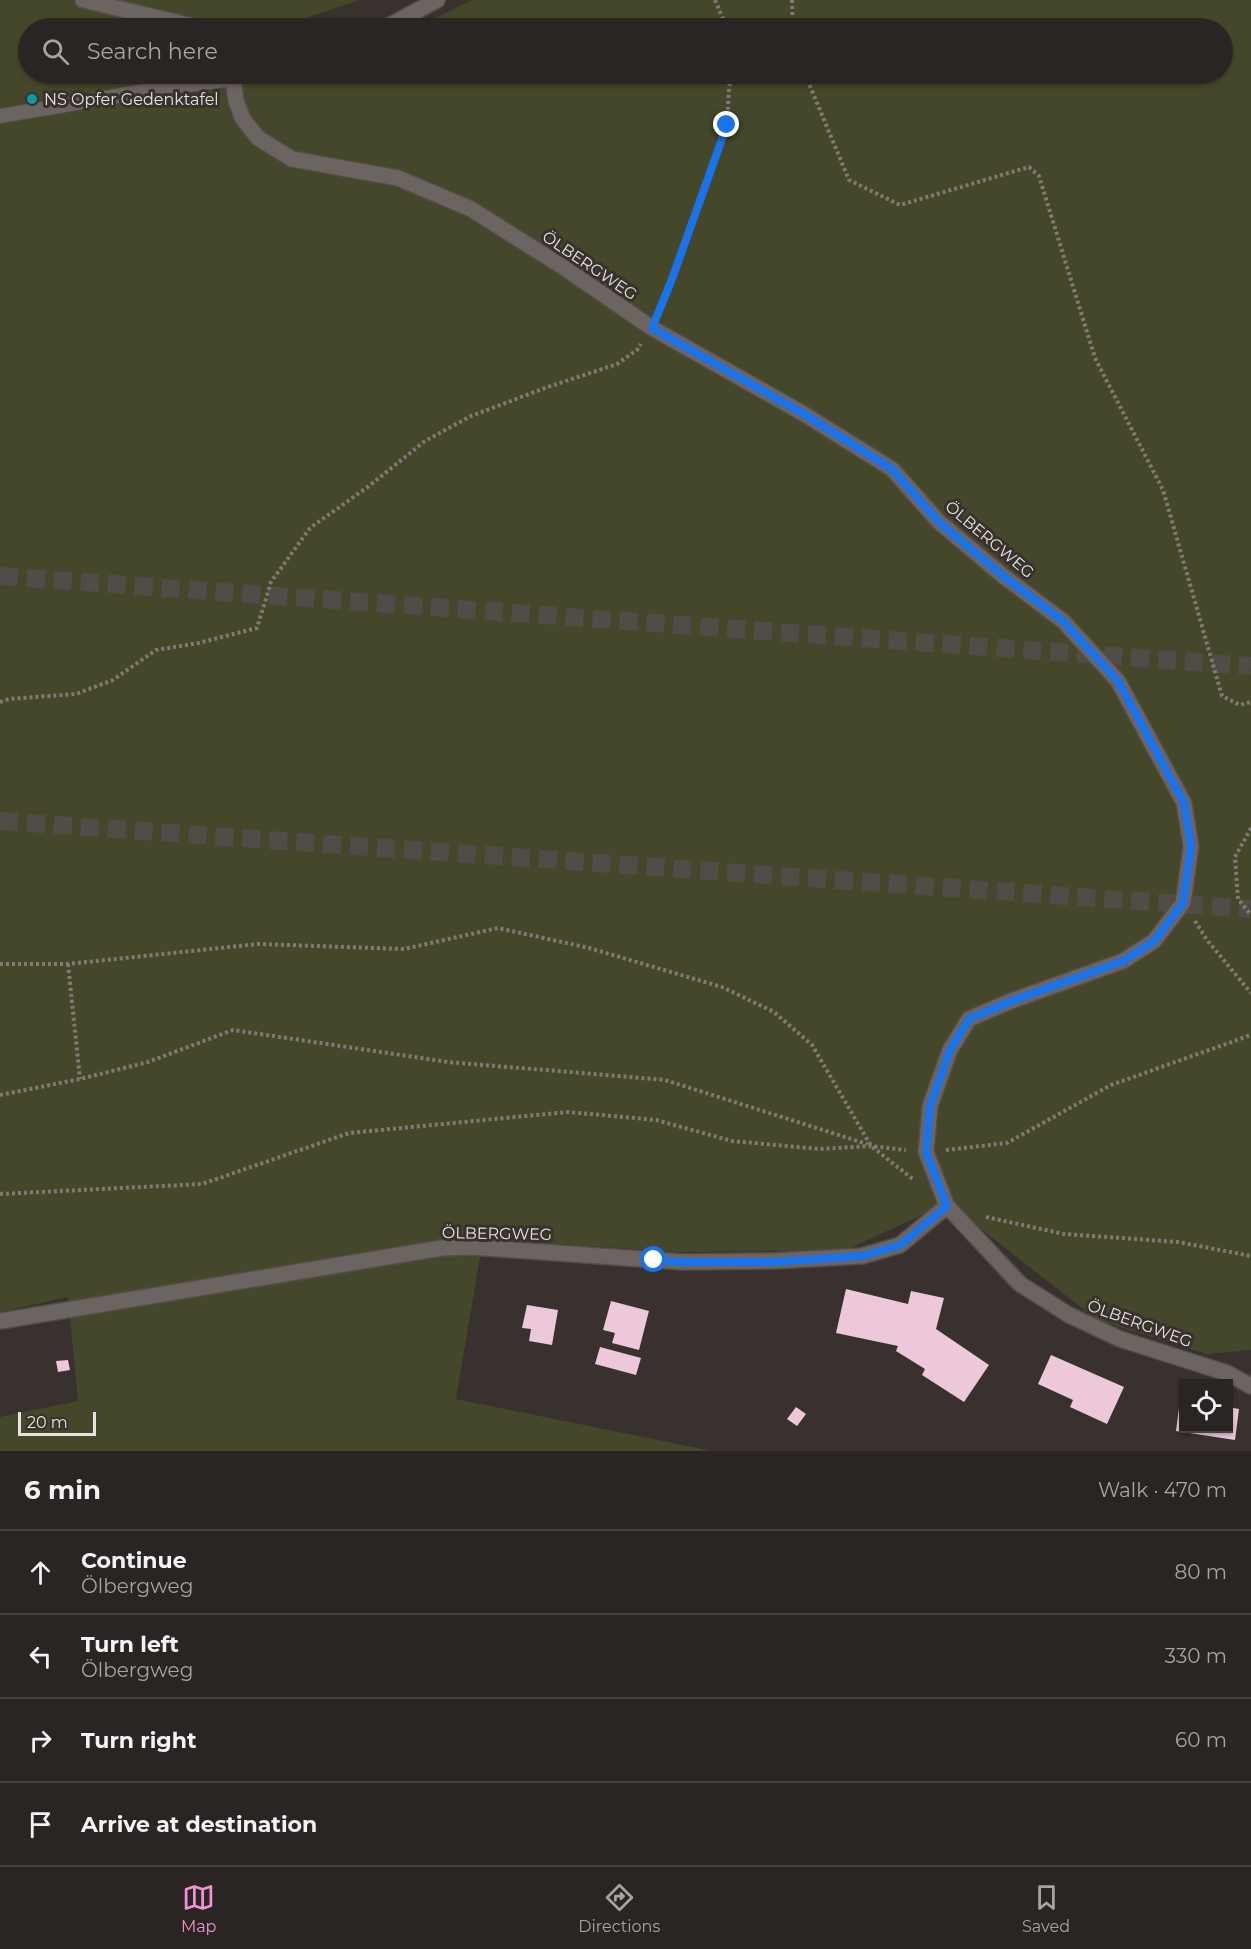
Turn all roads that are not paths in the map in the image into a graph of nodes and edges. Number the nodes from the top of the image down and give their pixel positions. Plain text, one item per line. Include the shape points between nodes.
1 (83, 0) edge
2 (438, 0) edge
3 (159, 18) edge
4 (404, 18) edge
5 (187, 84) edge
6 (235, 84) edge
7 (0, 116) edge
8 (947, 1206) junction
9 (0, 1321) edge
10 (1251, 1386) edge

1 - 3 street
2 - 4 street
5 - 7 lane
6 - 8 street, ÖLBERGWEG via 243,119 258,138 292,159 398,178 471,209 652,328 892,469 939,522 1063,621 1118,681 1184,803 1191,846 1183,903 1154,941 1123,961 969,1019 950,1050 930,1106 926,1152
8 - 9 street, ÖLBERGWEG via 900,1245 862,1256 684,1262 442,1248
8 - 10 street, ÖLBERGWEG via 1020,1284 1069,1315 1120,1339 1227,1373

